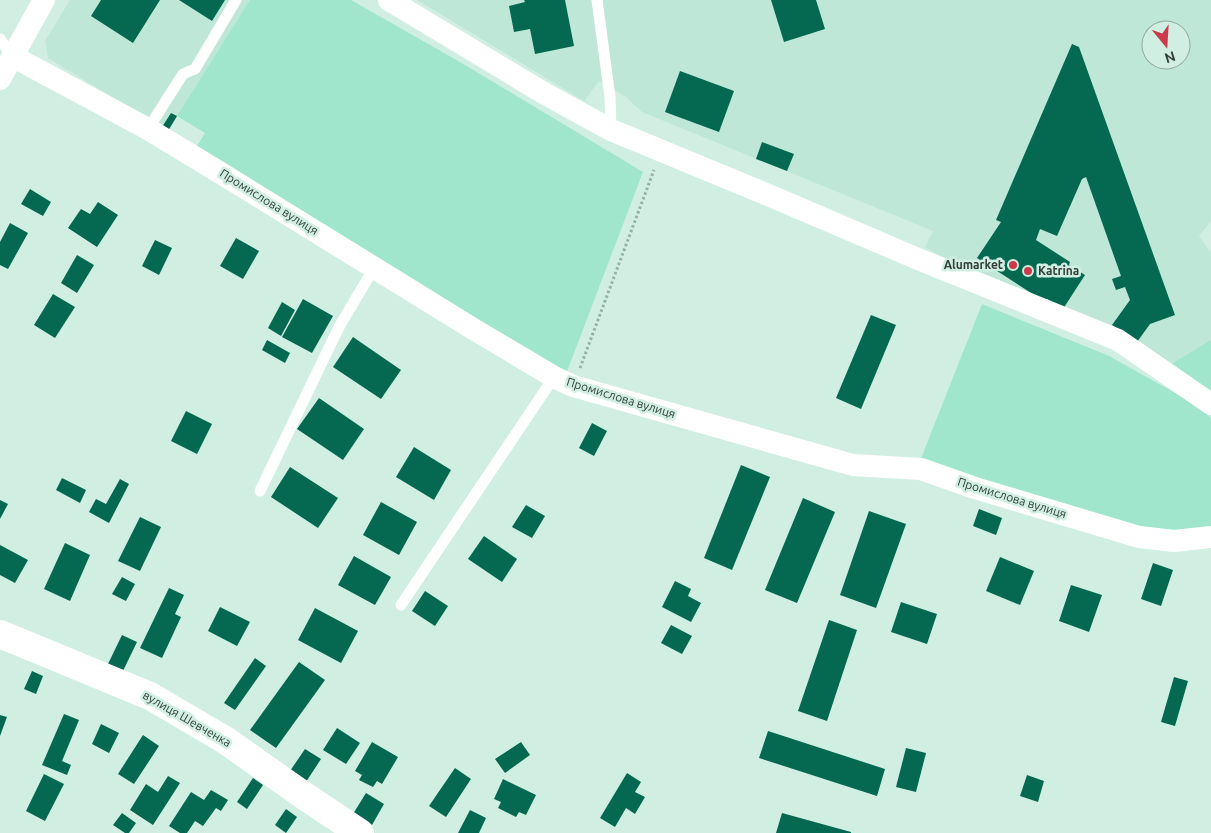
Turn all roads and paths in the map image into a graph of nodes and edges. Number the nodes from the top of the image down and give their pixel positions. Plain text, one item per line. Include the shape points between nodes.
1 (44, 0) edge
2 (236, 0) edge
3 (389, 0) edge
4 (596, 0) edge
5 (6, 48) edge
6 (0, 79) edge
7 (148, 130) junction
8 (611, 130) junction
9 (662, 151) junction
10 (374, 268) junction
11 (564, 381) junction
12 (1211, 404) edge
13 (260, 491) dead end
14 (1211, 537) edge
15 (401, 605) dead end
16 (0, 634) edge
17 (360, 833) edge

1 - 5 street
2 - 7 lane via 195,69 183,74
3 - 8 street
4 - 8 lane via 610,97
5 - 6 street
5 - 7 street, Промислова вулиця
7 - 10 street, Промислова вулиця
8 - 9 street
9 - 11 path
9 - 12 street via 1118,340
10 - 11 street, Промислова вулиця
10 - 13 lane via 339,327
11 - 14 street, Промислова вулиця via 853,465 921,469 1139,538 1174,541
11 - 15 lane
16 - 17 street, вулиця Шевченка via 150,696 225,740

